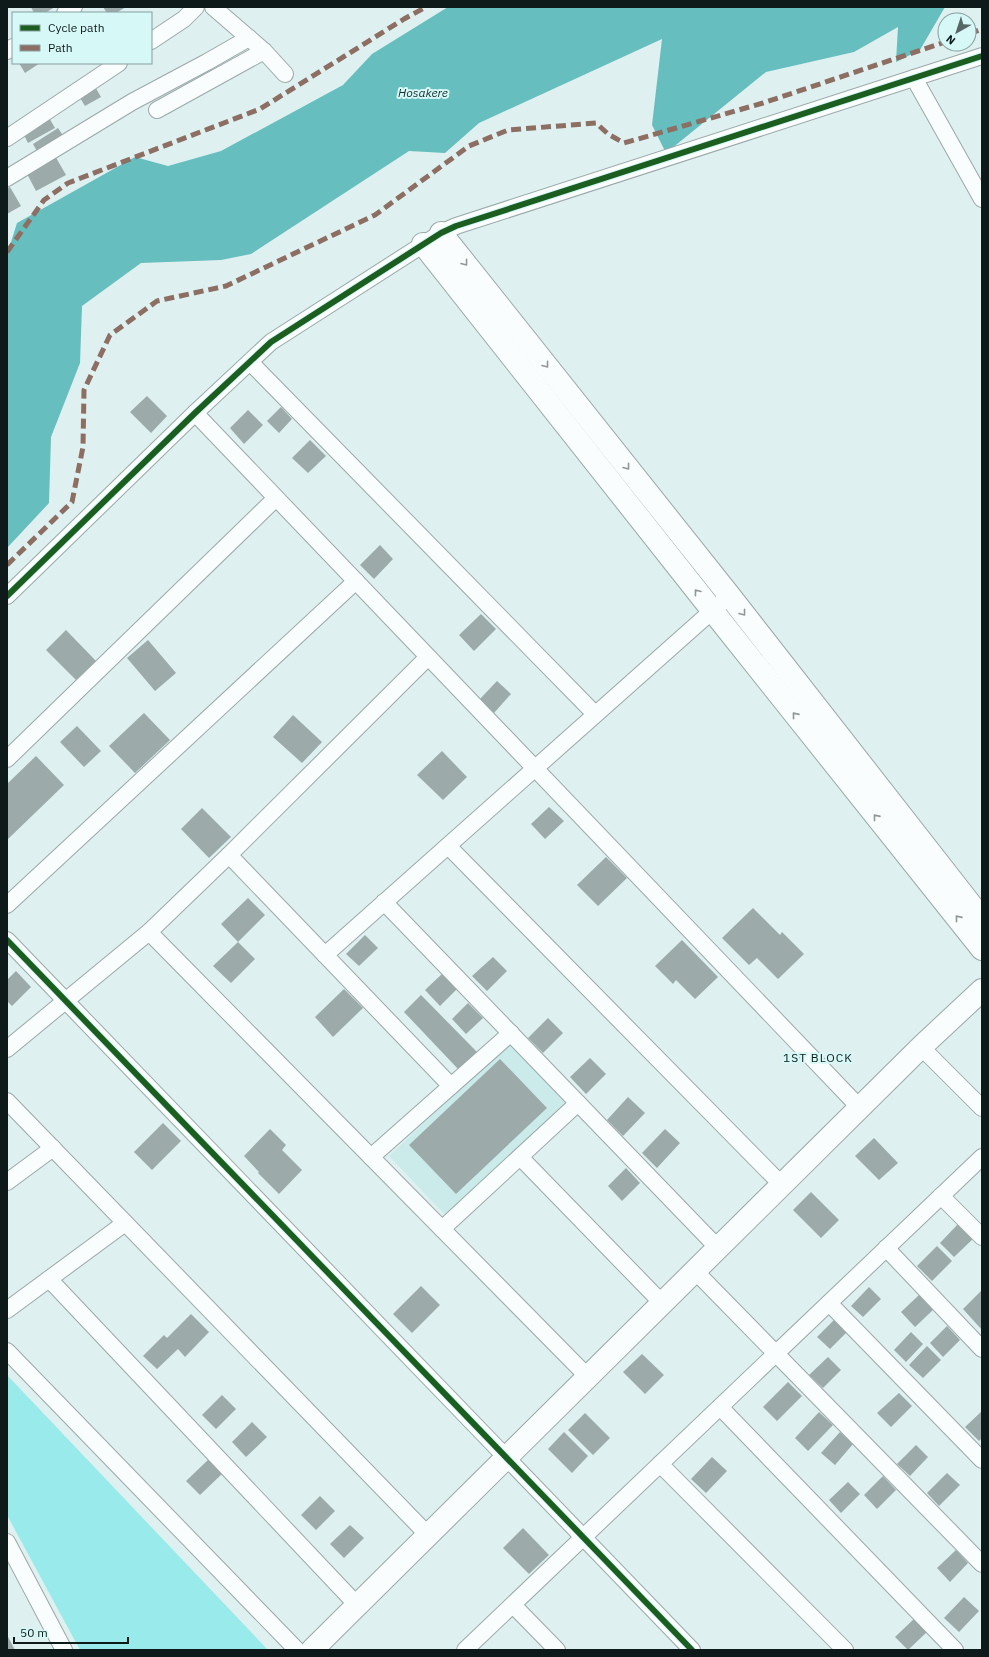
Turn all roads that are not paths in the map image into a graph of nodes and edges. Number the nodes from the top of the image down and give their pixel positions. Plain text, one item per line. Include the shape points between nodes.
1 (196, 7) edge
2 (213, 7) edge
3 (249, 38) junction
4 (152, 40) edge
5 (264, 51) junction
6 (982, 56) edge
7 (118, 64) edge
8 (285, 74) dead end
9 (914, 78) junction
10 (157, 110) dead end
11 (7, 138) edge
12 (7, 178) edge
13 (982, 199) edge
14 (432, 238) junction
15 (250, 362) junction
16 (195, 413) junction
17 (276, 498) junction
18 (356, 581) junction
19 (729, 595) junction
20 (7, 596) edge
21 (712, 610) junction
22 (428, 657) junction
23 (595, 714) junction
24 (7, 759) edge
25 (535, 768) junction
26 (448, 846) junction
27 (229, 855) junction
28 (384, 902) junction
29 (7, 905) edge
30 (982, 919) edge
31 (149, 932) junction
32 (7, 940) edge
33 (982, 949) edge
34 (325, 955) junction
35 (982, 990) edge
36 (66, 1000) junction
37 (511, 1033) junction
38 (921, 1047) junction
39 (7, 1049) edge
40 (451, 1086) junction
41 (7, 1100) edge
42 (578, 1103) junction
43 (860, 1108) junction
44 (982, 1108) edge
45 (53, 1148) junction
46 (372, 1157) junction
47 (520, 1157) junction
48 (982, 1157) edge
49 (7, 1182) edge
50 (782, 1185) junction
51 (941, 1196) junction
52 (126, 1223) junction
53 (442, 1229) junction
54 (982, 1237) edge
55 (718, 1248) junction
56 (886, 1248) junction
57 (695, 1271) junction
58 (49, 1279) junction
59 (662, 1303) junction
60 (829, 1303) junction
61 (7, 1310) edge
62 (982, 1349) edge
63 (7, 1351) edge
64 (776, 1353) junction
65 (588, 1377) junction
66 (720, 1407) junction
67 (506, 1458) junction
68 (982, 1460) edge
69 (660, 1464) junction
70 (428, 1535) junction
71 (583, 1537) junction
72 (7, 1542) edge
73 (982, 1564) edge
74 (357, 1605) junction
75 (513, 1605) junction
76 (64, 1650) edge
77 (297, 1650) edge
78 (312, 1650) edge
79 (465, 1650) edge
80 (557, 1650) edge
81 (692, 1650) edge
82 (845, 1650) edge
83 (954, 1650) edge

1 - 4 street via 184,19
2 - 3 street
3 - 5 street
3 - 12 street via 132,102
5 - 8 street
5 - 10 street
6 - 9 street
7 - 11 street
9 - 13 street
9 - 14 street via 463,223
14 - 15 street via 271,342
14 -> 19 street
21 -> 14 street
15 - 16 street
15 - 23 street
16 - 17 street
16 - 20 street
17 - 18 street
17 - 24 street
18 - 22 street
18 - 29 street
19 - 21 street
19 -> 30 street
21 - 23 street
33 -> 21 street
22 - 25 street
22 - 27 street
23 - 25 street
25 - 26 street
25 - 43 street
26 - 28 street
26 - 50 street
27 - 31 street
27 - 34 street
28 - 34 street
28 - 37 street
31 - 36 street
31 - 46 street
32 - 36 street
34 - 40 street
35 - 38 street
36 - 39 street
36 - 67 street
37 - 40 street
37 - 42 street
38 - 43 street
38 - 44 street
40 - 46 street
41 - 45 street
42 - 47 street
42 - 55 street
43 - 50 street
45 - 49 street
45 - 52 street
46 - 53 street
47 - 53 street
47 - 59 street
48 - 51 street
50 - 55 street
51 - 54 street
51 - 56 street
52 - 58 street
52 - 70 street
53 - 65 street
55 - 57 street
56 - 60 street
56 - 62 street
57 - 59 street
57 - 64 street
58 - 61 street
58 - 74 street
59 - 65 street
60 - 64 street
60 - 68 street
63 - 77 street
64 - 66 street
64 - 73 street
65 - 67 street
66 - 69 street
66 - 83 street
67 - 70 street
67 - 71 street
69 - 71 street
69 - 82 street
70 - 74 street
71 - 75 street
71 - 81 street
72 - 76 street
74 - 78 street
75 - 79 street
75 - 80 street

